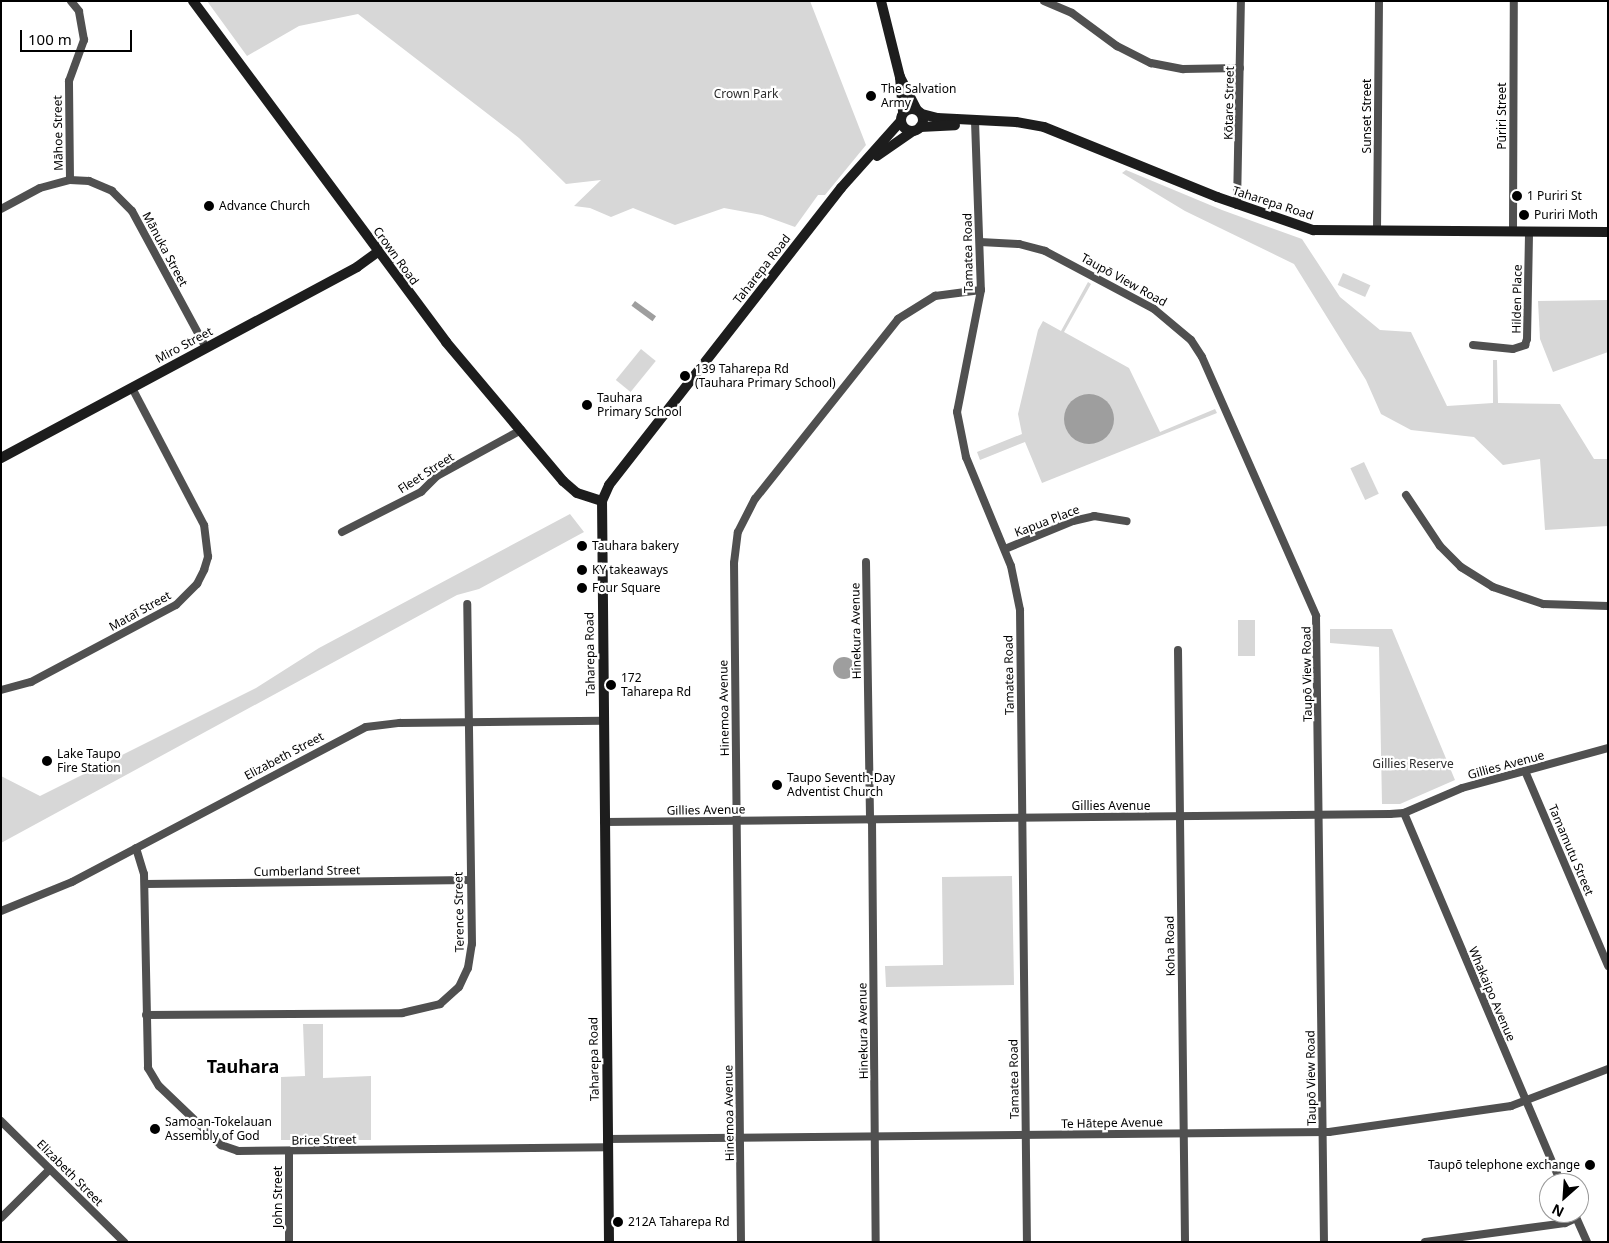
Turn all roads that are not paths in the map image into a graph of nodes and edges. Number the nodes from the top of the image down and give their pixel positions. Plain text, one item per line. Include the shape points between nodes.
1 (71, 1) edge
2 (193, 1) edge
3 (881, 1) edge
4 (1044, 1) edge
5 (1241, 1) edge
6 (1379, 1) edge
7 (1514, 1) edge
8 (1240, 68) junction
9 (900, 77) junction
10 (919, 112) junction
11 (902, 117) junction
12 (975, 121) junction
13 (917, 129) junction
14 (870, 159) junction
15 (70, 180) junction
16 (1237, 205) junction
17 (1, 209) edge
18 (1377, 230) junction
19 (1513, 231) junction
20 (1529, 231) junction
21 (1608, 232) edge
22 (980, 242) junction
23 (378, 252) junction
24 (981, 290) junction
25 (1473, 344) dead end
26 (206, 348) junction
27 (132, 388) junction
28 (521, 430) junction
29 (1, 458) edge
30 (1406, 495) dead end
31 (602, 502) junction
32 (1127, 521) dead end
33 (342, 532) dead end
34 (1005, 550) junction
35 (866, 562) dead end
36 (467, 604) dead end
37 (1608, 606) edge
38 (1178, 650) dead end
39 (1, 690) edge
40 (603, 721) junction
41 (468, 723) junction
42 (1608, 748) edge
43 (1525, 771) junction
44 (1404, 812) junction
45 (1320, 815) junction
46 (1180, 816) junction
47 (1022, 818) junction
48 (871, 820) junction
49 (737, 821) junction
50 (604, 822) junction
51 (136, 848) junction
52 (470, 880) junction
53 (145, 884) junction
54 (1, 911) edge
55 (1608, 966) edge
56 (146, 1015) junction
57 (1608, 1069) edge
58 (1526, 1101) junction
59 (1, 1121) edge
60 (1183, 1132) junction
61 (1323, 1132) junction
62 (1026, 1134) junction
63 (875, 1136) junction
64 (740, 1137) junction
65 (607, 1143) junction
66 (289, 1151) junction
67 (50, 1169) junction
68 (1557, 1173) edge
69 (1, 1218) edge
70 (1565, 1223) edge
71 (1579, 1223) edge
72 (124, 1242) edge
73 (290, 1242) edge
74 (609, 1242) edge
75 (741, 1242) edge
76 (876, 1242) edge
77 (1027, 1242) edge
78 (1184, 1242) edge
79 (1324, 1242) edge
80 (1425, 1242) edge
81 (1587, 1242) edge

1 - 15 street, Māhoe Street via 79,11 84,40 69,81
2 - 23 street, Crown Road
3 - 9 street
4 - 8 street via 1072,13 1117,46 1151,63 1182,69
5 - 8 street, Kōtare Street
6 - 18 street, Sunset Street
7 - 19 street, Pūriri Street
8 - 16 street, Kōtare Street
9 - 10 street
9 - 11 street
10 - 11 street, Taharepa Road
10 - 12 street, Taharepa Road
10 - 13 street
11 - 13 street via 906,130
11 - 14 street, Taharepa Road
12 - 13 street, Taharepa Road
12 - 16 street, Taharepa Road via 1016,122 1044,127
12 - 22 street, Tamatea Road
13 - 14 street, Taharepa Road
14 - 31 street, Taharepa Road via 841,188 726,334 609,485
15 - 17 street, Mānuka Street via 40,188
15 - 26 street, Mānuka Street via 100,184 112,191 132,212
16 - 18 street, Taharepa Road via 1313,230
18 - 19 street, Taharepa Road
19 - 20 street, Taharepa Road
20 - 21 street, Taharepa Road
20 - 25 street, Hilden Place via 1528,340 1525,345 1513,349
22 - 24 street, Tamatea Road
22 - 45 street, Taupō View Road via 1026,246 1061,259 1168,317 1191,340 1202,357 1316,616
23 - 26 street, Miro Street via 357,267
23 - 28 street, Crown Road via 424,315
24 - 34 street, Tamatea Road via 959,397 958,429 966,457
24 - 49 street, Hinemoa Avenue via 935,296 898,318 755,499 741,523 734,564
26 - 27 street, Miro Street
27 - 29 street, Miro Street
27 - 39 street, Mataī Street via 204,525 208,557 204,570 197,584 176,605 31,682
28 - 31 street, Crown Road via 570,487
28 - 33 street, Fleet Street via 437,476 421,492
30 - 37 street via 1430,535 1446,553 1462,568 1493,587 1544,604
31 - 40 street, Taharepa Road
32 - 34 street, Kapua Place via 1094,516 1073,521
34 - 47 street, Tamatea Road via 1020,610
35 - 48 street, Hinekura Avenue
36 - 41 street, Terence Street
38 - 46 street, Koha Road
40 - 41 street, Elizabeth Street
40 - 50 street, Taharepa Road
41 - 51 street, Elizabeth Street via 400,723 366,727
41 - 52 street, Terence Street
42 - 43 street, Gillies Avenue
43 - 44 street, Gillies Avenue via 1462,788
43 - 55 street, Tamamutu Street
44 - 45 street, Gillies Avenue
44 - 58 street, Whakaipo Avenue
45 - 46 street, Gillies Avenue
45 - 61 street, Taupō View Road
46 - 47 street, Gillies Avenue
46 - 60 street, Koha Road
47 - 48 street, Gillies Avenue
47 - 62 street, Tamatea Road
48 - 49 street, Gillies Avenue
48 - 63 street, Hinekura Avenue
49 - 50 street, Gillies Avenue
49 - 64 street, Hinemoa Avenue
50 - 65 street, Taharepa Road
51 - 53 street, Brice Street via 143,864
51 - 54 street, Elizabeth Street via 72,882
52 - 53 street, Cumberland Street
52 - 56 street, Terence Street via 472,944 468,968 450,996 430,1009 402,1013
53 - 56 street, Brice Street
56 - 66 street, Brice Street via 147,1058 152,1076 211,1138 238,1151
57 - 58 street, Te Hātepe Avenue
58 - 61 street, Te Hātepe Avenue via 1497,1108
58 - 68 street, Whakaipo Avenue
59 - 67 street, Elizabeth Street
60 - 61 street, Te Hātepe Avenue
60 - 62 street, Te Hātepe Avenue
60 - 78 street, Koha Road
61 - 79 street, Taupō View Road
62 - 63 street, Te Hātepe Avenue
62 - 77 street, Tamatea Road
63 - 64 street, Te Hātepe Avenue
63 - 76 street, Hinekura Avenue
64 - 65 street, Te Hātepe Avenue
64 - 75 street, Hinemoa Avenue
65 - 66 street, Brice Street
65 - 74 street, Taharepa Road
66 - 73 street, John Street
67 - 69 street
67 - 72 street, Elizabeth Street
70 - 80 street
71 - 81 street

